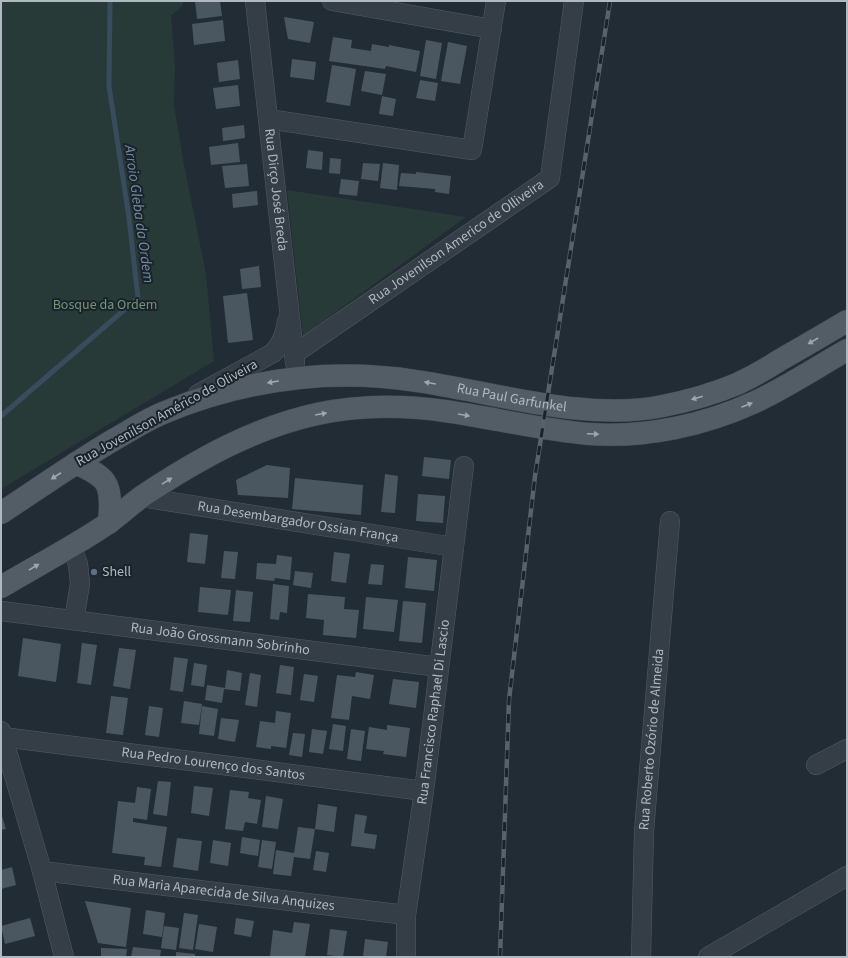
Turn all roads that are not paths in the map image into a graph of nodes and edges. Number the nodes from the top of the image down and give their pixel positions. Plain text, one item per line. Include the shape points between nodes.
1 (255, 1) edge
2 (332, 1) edge
3 (496, 1) edge
4 (574, 1) edge
5 (492, 29) junction
6 (268, 119) junction
7 (289, 310) junction
8 (847, 321) edge
9 (847, 350) edge
10 (294, 354) junction
11 (297, 378) junction
12 (162, 413) junction
13 (76, 463) junction
14 (464, 466) dead end
15 (142, 497) junction
16 (1, 513) edge
17 (670, 521) dead end
18 (109, 523) junction
19 (71, 546) junction
20 (454, 547) junction
21 (1, 587) edge
22 (1, 611) edge
23 (74, 620) junction
24 (439, 667) junction
25 (2, 734) edge
26 (847, 749) edge
27 (816, 766) dead end
28 (424, 791) junction
29 (42, 871) junction
30 (847, 876) edge
31 (406, 914) junction
32 (64, 957) edge
33 (406, 957) edge
34 (641, 957) edge
35 (708, 957) edge

1 - 6 street, Rua Dirço José Breda
2 - 5 street
3 - 5 street
4 - 10 street, Rua Jovenilson Americo de Olliveira via 550,178
5 - 6 street via 472,150
6 - 7 street, Rua Dirço José Breda
7 - 10 street, Rua Dirço José Breda
7 - 12 street, Rua Jovenilson Américo de Oliveira via 285,333 273,353
8 -> 11 main road, Rua Paul Garfunkel via 738,384 687,401 633,410 589,409 549,404 385,377
15 -> 9 main road, Rua Paul Garfunkel via 220,449 252,434 318,414 352,409 412,408 446,411 579,433 648,433 700,422 755,402
10 - 11 street, Rua Dirço José Breda
11 -> 12 main road, Rua Paul Garfunkel via 240,388
12 - 13 main road, Rua Jovenilson Américo de Oliveira
13 -> 16 main road, Rua Jovenilson Américo de Oliveira
13 - 18 main road via 106,482 111,502
14 - 20 street, Rua Francisco Raphael Di Lascio
15 - 18 main road
15 - 20 street, Rua Desembargador Ossian França
17 - 34 street, Rua Roberto Ozório de Almeida via 644,831
18 - 19 main road
21 -> 19 main road
19 - 23 street via 78,564 80,584
20 - 24 street, Rua Francisco Raphael Di Lascio
22 - 23 street, Rua João Grossmann Sobrinho
23 - 24 street, Rua João Grossmann Sobrinho
24 - 28 street, Rua Francisco Raphael Di Lascio
25 - 28 street, Rua Pedro Lourenço dos Santos
25 - 29 street
26 - 27 street
28 - 31 street, Rua Francisco Raphael Di Lascio
29 - 31 street, Rua Maria Aparecida de Silva Anquizes
29 - 32 street
30 - 35 street
31 - 33 street, Rua Francisco Raphael Di Lascio

